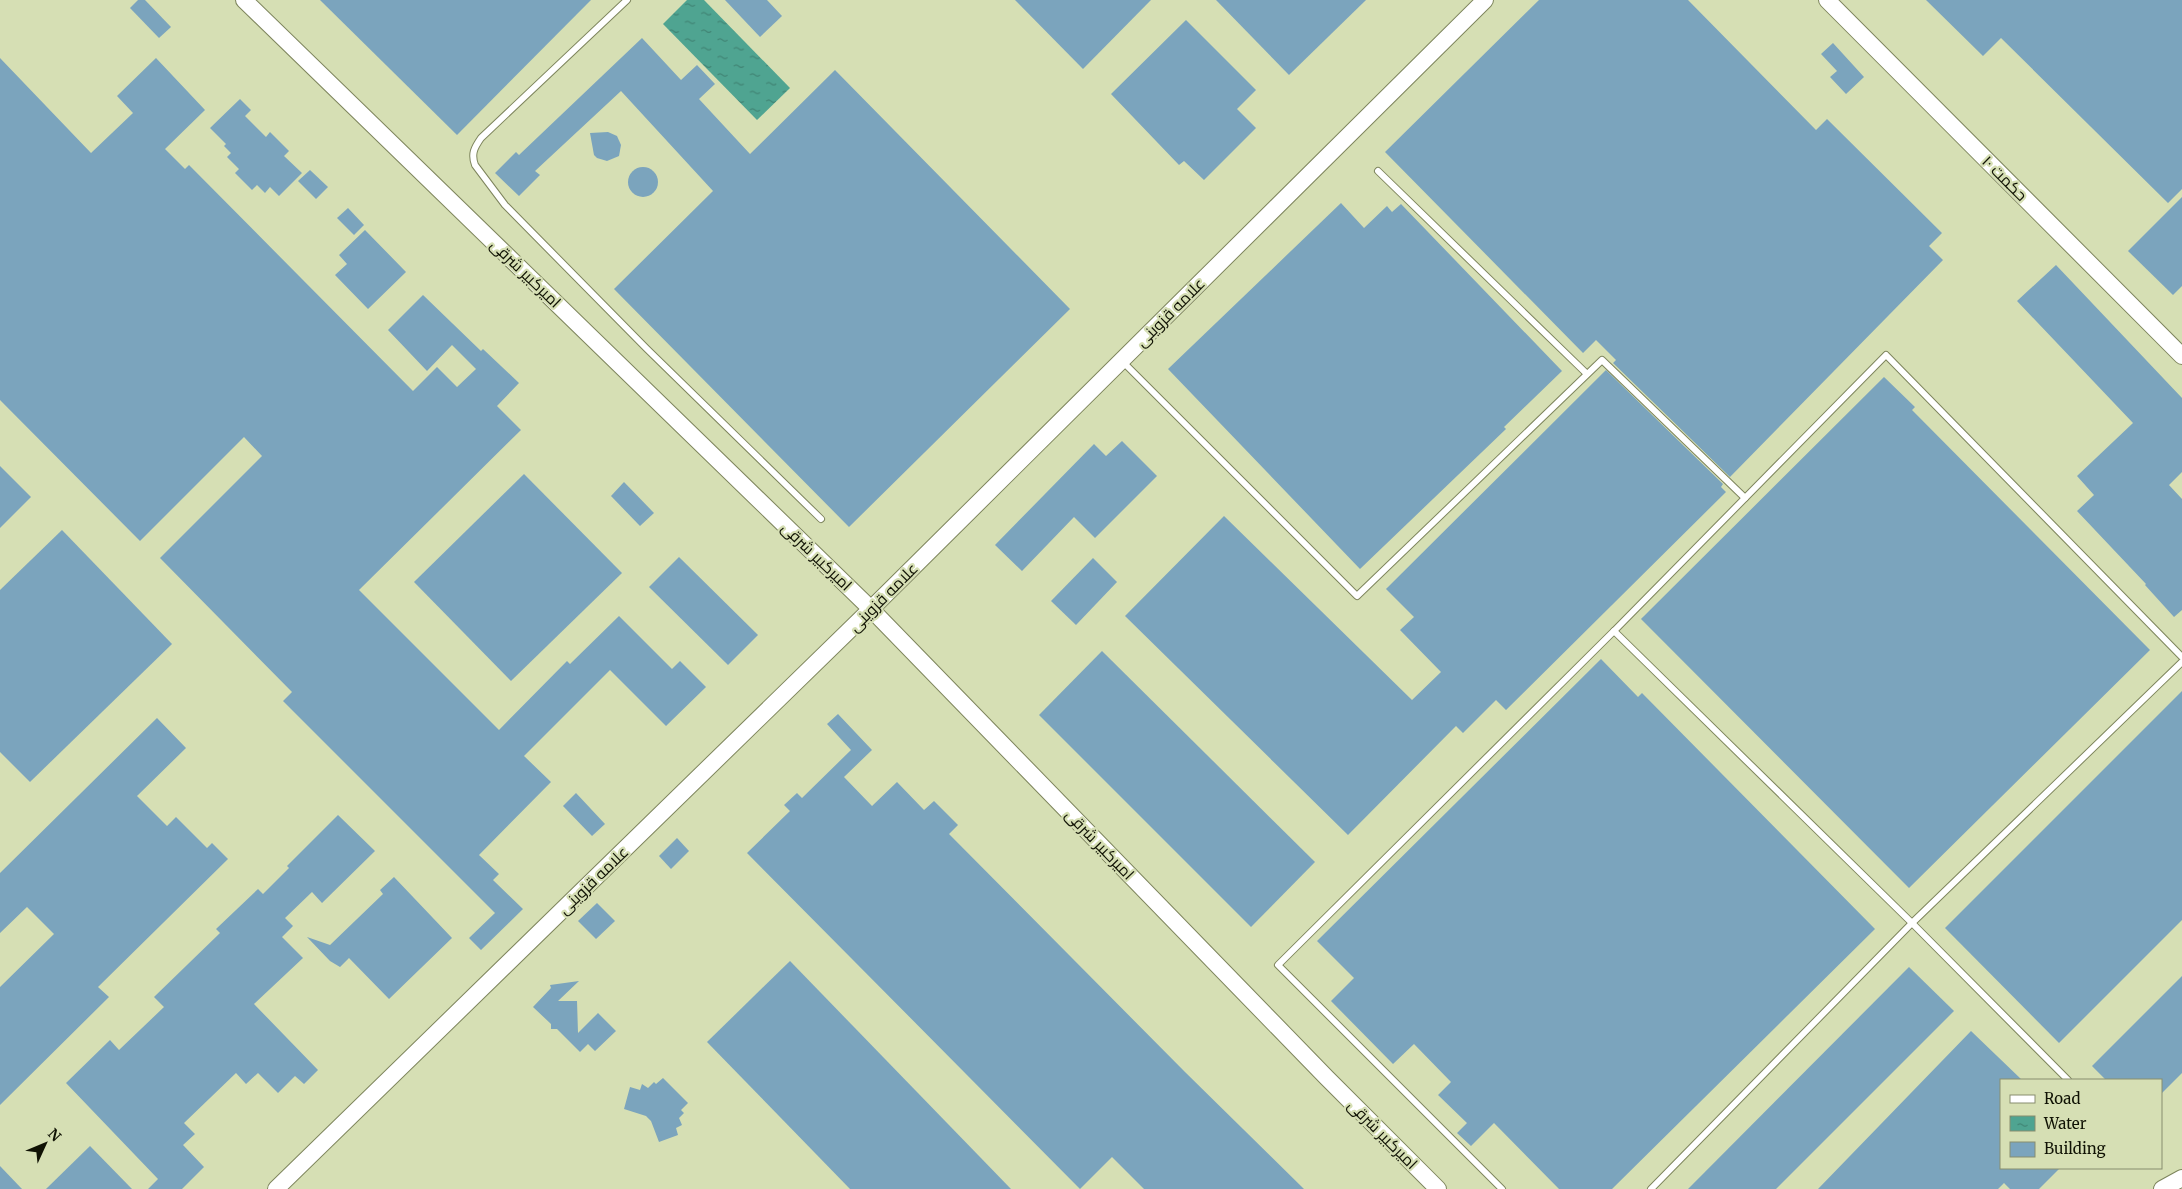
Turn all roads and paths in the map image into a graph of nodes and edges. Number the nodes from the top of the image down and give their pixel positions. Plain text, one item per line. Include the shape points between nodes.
1 (244, 0) edge
2 (627, 0) edge
3 (1485, 0) edge
4 (1828, 0) edge
5 (1378, 172) dead end
6 (2182, 356) edge
7 (1121, 360) junction
8 (1587, 374) junction
9 (1745, 498) junction
10 (821, 520) dead end
11 (871, 608) junction
12 (1614, 631) junction
13 (2182, 657) edge
14 (2182, 662) edge
15 (1912, 923) junction
16 (2067, 1079) edge
17 (2182, 1178) edge
18 (276, 1189) edge
19 (1438, 1189) edge
20 (1502, 1189) edge
21 (1651, 1189) edge
22 (2162, 1189) edge

1 - 11 street, امیرکبیر شرقی
2 - 10 lane via 481,138 474,147 472,158 505,205
3 - 7 street, علامه قزوینی
4 - 6 street, حکمت ۱۰
5 - 8 lane
7 - 8 lane via 1357,596
7 - 11 street, علامه قزوینی
8 - 9 lane via 1602,360
9 - 12 lane
9 - 13 lane via 1886,355
11 - 18 street, علامه قزوینی
11 - 19 street, امیرکبیر شرقی
12 - 15 lane
12 - 20 lane via 1278,965
14 - 15 lane
15 - 16 lane
15 - 21 lane
17 - 22 street

